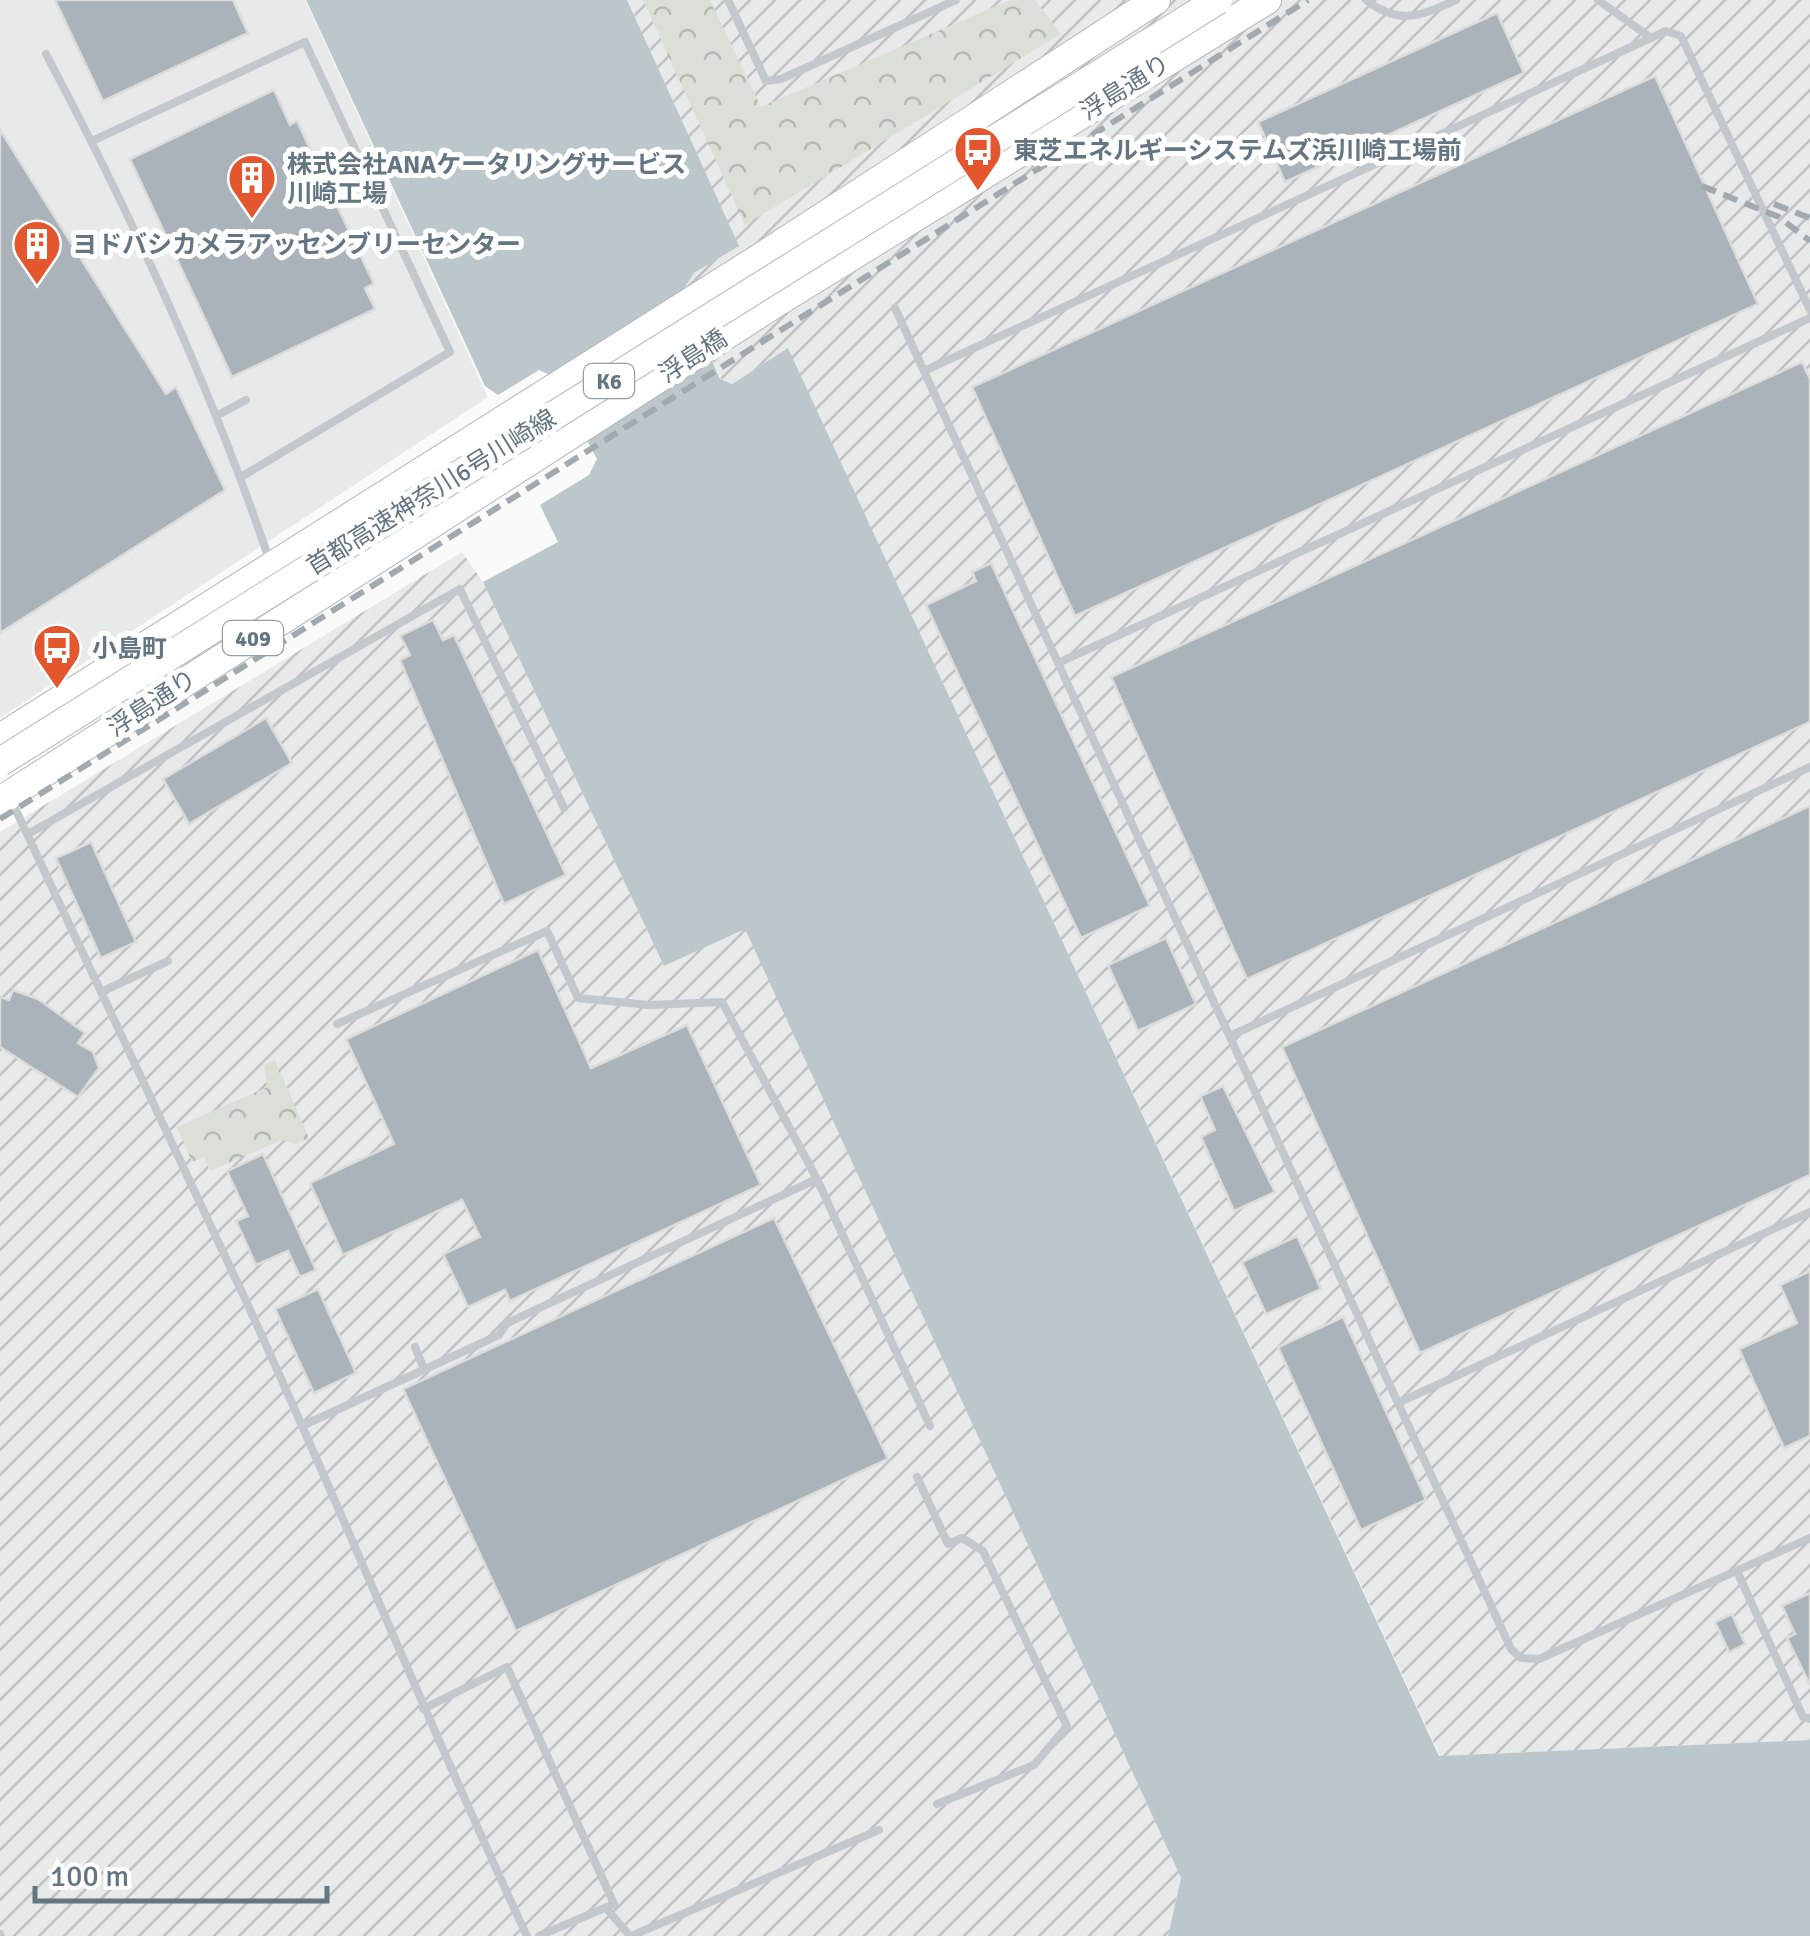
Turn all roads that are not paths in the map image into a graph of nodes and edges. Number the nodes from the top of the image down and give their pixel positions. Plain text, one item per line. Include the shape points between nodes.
1 (728, 0) edge
2 (956, 0) edge
3 (1154, 0) edge
4 (1188, 0) edge
5 (1218, 0) edge
6 (1266, 0) edge
7 (1366, 0) edge
8 (1456, 0) edge
9 (1598, 0) edge
10 (1651, 38) junction
11 (1186, 50) junction
12 (46, 54) dead end
13 (92, 141) junction
14 (779, 301) joint
15 (895, 308) dead end
16 (1810, 310) edge
17 (1810, 318) edge
18 (924, 371) junction
19 (246, 400) dead end
20 (218, 415) junction
21 (485, 429) joint
22 (505, 475) joint
23 (242, 477) junction
24 (271, 565) junction
25 (300, 608) junction
26 (1058, 662) junction
27 (0, 740) edge
28 (1810, 768) edge
29 (3, 784) edge
30 (564, 808) dead end
31 (28, 834) junction
32 (168, 960) dead end
33 (100, 992) junction
34 (337, 1024) dead end
35 (1230, 1036) junction
36 (817, 1179) junction
37 (1810, 1212) edge
38 (415, 1347) dead end
39 (424, 1369) junction
40 (1398, 1403) junction
41 (302, 1426) junction
42 (930, 1426) dead end
43 (917, 1478) dead end
44 (1810, 1538) edge
45 (1737, 1570) junction
46 (422, 1709) junction
47 (1810, 1720) edge
48 (938, 1804) dead end
49 (879, 1830) dead end
50 (606, 1908) junction
51 (527, 1936) edge
52 (540, 1936) edge
53 (631, 1936) edge

1 - 2 lane via 766,81
3 - 11 lane
3 - 21 highway, 浮島橋 / 409 via 758,260
4 - 27 highway, 首都高速神奈川6号川崎線 / K6
5 - 29 highway, 首都高速神奈川6号川崎線 / K6, bridge via 228,619
6 - 11 highway, 浮島通り / 409
7 - 8 lane via 1400,19
9 - 10 lane
10 - 16 lane via 1666,31 1682,36
10 - 18 lane
11 - 14 highway, 浮島通り / 409
12 - 13 lane
13 - 20 lane
13 - 23 lane via 305,42 450,352
14 - 22 highway, 浮島橋 / 409
15 - 18 lane
17 - 26 lane
18 - 26 lane
19 - 20 lane
20 - 23 lane
21 - 24 highway, 浮島通り / 409
22 - 25 highway, 浮島通り / 409
23 - 24 lane
24 - 25 lane
24 - 27 highway, 浮島通り / 409
25 - 29 highway, 浮島通り / 409
26 - 35 lane
28 - 35 lane
29 - 31 lane
30 - 31 lane via 460,589
31 - 33 lane
32 - 33 lane
33 - 41 lane
34 - 36 lane via 547,931 578,998 649,1005 722,1002
35 - 40 lane
36 - 39 lane
36 - 42 lane
37 - 40 lane
38 - 39 lane
39 - 41 lane
40 - 45 lane via 1512,1649 1522,1658 1538,1659
41 - 46 lane
43 - 48 lane via 948,1544 962,1538 983,1551 1067,1726 1034,1765
44 - 45 lane
45 - 47 lane
46 - 50 lane via 508,1667 614,1904
46 - 51 lane
49 - 53 lane
50 - 52 lane
50 - 53 lane

